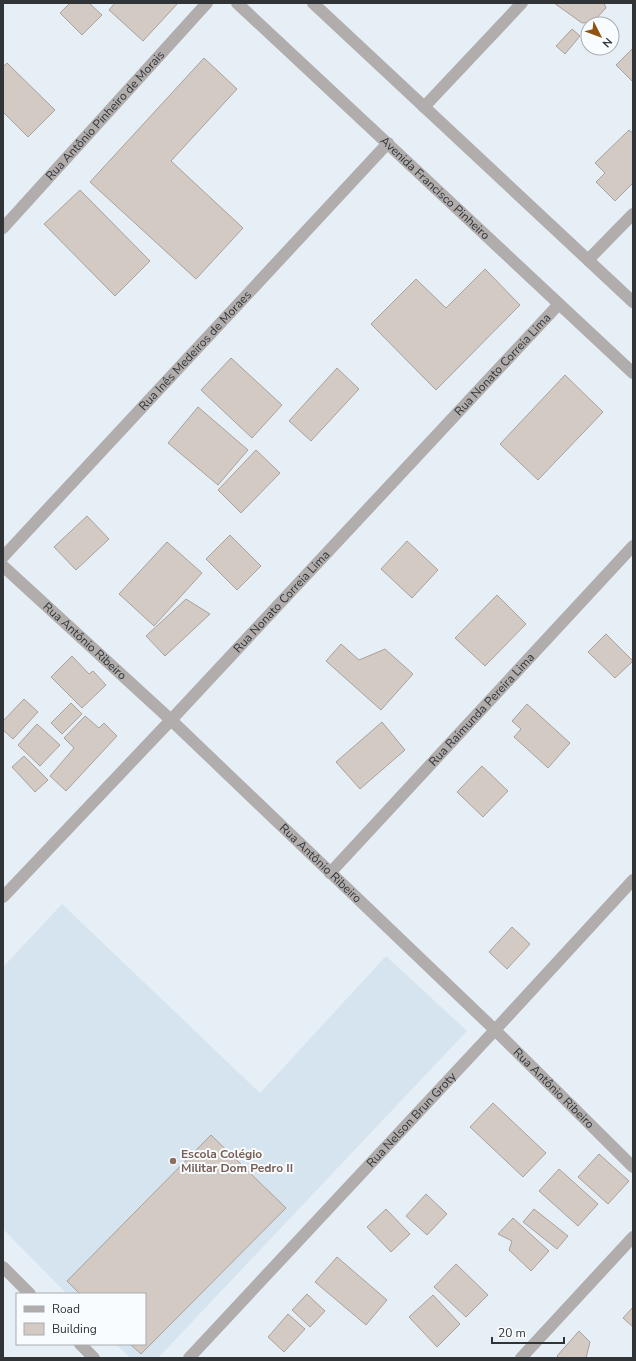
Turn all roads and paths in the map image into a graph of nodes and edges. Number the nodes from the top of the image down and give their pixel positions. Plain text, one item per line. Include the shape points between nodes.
1 (207, 3) edge
2 (237, 3) edge
3 (312, 3) edge
4 (522, 3) edge
5 (424, 107) junction
6 (388, 143) junction
7 (633, 214) edge
8 (3, 228) edge
9 (588, 260) junction
10 (633, 302) edge
11 (559, 304) junction
12 (633, 374) edge
13 (633, 546) edge
14 (3, 557) edge
15 (3, 566) edge
16 (171, 720) junction
17 (330, 874) junction
18 (633, 880) edge
19 (3, 897) edge
20 (495, 1030) junction
21 (633, 1167) edge
22 (633, 1237) edge
23 (3, 1267) edge
24 (29, 1293) edge
25 (81, 1345) edge
26 (94, 1358) edge
27 (189, 1358) edge
28 (521, 1358) edge

1 - 8 street, Rua Antônio Pinheiro de Morais
2 - 6 street, Avenida Francisco Pinheiro
3 - 5 street
4 - 5 street
5 - 9 street
6 - 11 street, Avenida Francisco Pinheiro
6 - 14 street, Rua Inês Medeiros de Moraes
7 - 9 street
9 - 10 street
11 - 12 street, Avenida Francisco Pinheiro
11 - 16 street, Rua Nonato Correia Lima
13 - 17 street, Rua Raimunda Pereira Lima
15 - 16 street, Rua Antônio Ribeiro
16 - 17 street, Rua Antônio Ribeiro
16 - 19 street, Rua Nonato Correia Lima
17 - 20 street, Rua Antônio Ribeiro
18 - 20 street, Rua Nelson Brun Groty
20 - 21 street, Rua Antônio Ribeiro
20 - 27 street, Rua Nelson Brun Groty
22 - 28 street
23 - 24 street
25 - 26 street

